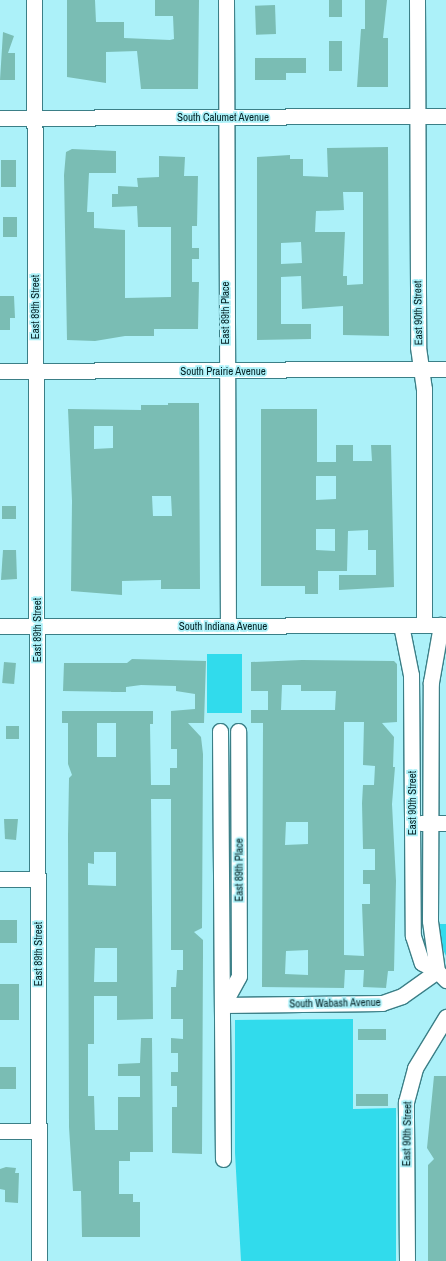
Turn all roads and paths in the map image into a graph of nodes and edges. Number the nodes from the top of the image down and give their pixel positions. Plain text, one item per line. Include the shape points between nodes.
1 (34, 0) edge
2 (226, 0) edge
3 (417, 0) edge
4 (417, 116) junction
5 (446, 116) edge
6 (34, 117) junction
7 (226, 117) junction
8 (0, 118) edge
9 (36, 370) junction
10 (421, 370) junction
11 (446, 370) edge
12 (0, 371) edge
13 (225, 371) junction
14 (401, 625) junction
15 (424, 625) junction
16 (443, 625) edge
17 (0, 626) edge
18 (37, 626) junction
19 (228, 626) junction
20 (238, 730) dead end
21 (220, 731) dead end
22 (412, 823) junction
23 (439, 823) edge
24 (0, 879) edge
25 (38, 879) junction
26 (442, 976) edge
27 (223, 1005) junction
28 (446, 1017) edge
29 (0, 1131) edge
30 (39, 1131) junction
31 (223, 1159) dead end
32 (39, 1261) edge
33 (407, 1261) edge

1 - 6 street, East 89th Street
2 - 7 street, East 89th Place
3 - 4 street, East 90th Street
4 - 5 street, South Calumet Avenue
4 - 7 street, South Calumet Avenue
4 - 10 street, East 90th Street via 418,347
6 - 7 street, South Calumet Avenue
6 - 8 street, South Calumet Avenue
6 - 9 street, East 89th Street
7 - 13 street, East 89th Place
9 - 12 street, South Prairie Avenue
9 - 13 street, South Prairie Avenue
9 - 18 street, East 89th Street
10 - 11 street, South Prairie Avenue
10 - 13 street, South Prairie Avenue
10 - 15 street, East 90th Street via 424,389
13 - 19 street, East 89th Place
14 - 15 street, South Indiana Avenue
14 - 19 street, South Indiana Avenue
14 - 22 street, East 90th Street via 411,675
15 - 16 street, South Indiana Avenue
16 - 23 street, East 90th Street via 431,682
17 - 18 street, South Indiana Avenue
18 - 19 street, South Indiana Avenue
18 - 25 street, East 89th Street
20 - 27 street, East 89th Place via 239,976
21 - 27 street, East 89th Place via 220,977
22 - 23 street
22 - 26 street, East 90th Street via 414,945 422,963
23 - 26 street, East 90th Street via 430,921
24 - 25 street
25 - 30 street, East 89th Street
26 - 27 street, South Wabash Avenue via 382,1003
27 - 31 street, East 89th Place
28 - 33 street, East 90th Street via 415,1068 406,1102
29 - 30 street
30 - 32 street, East 89th Street

